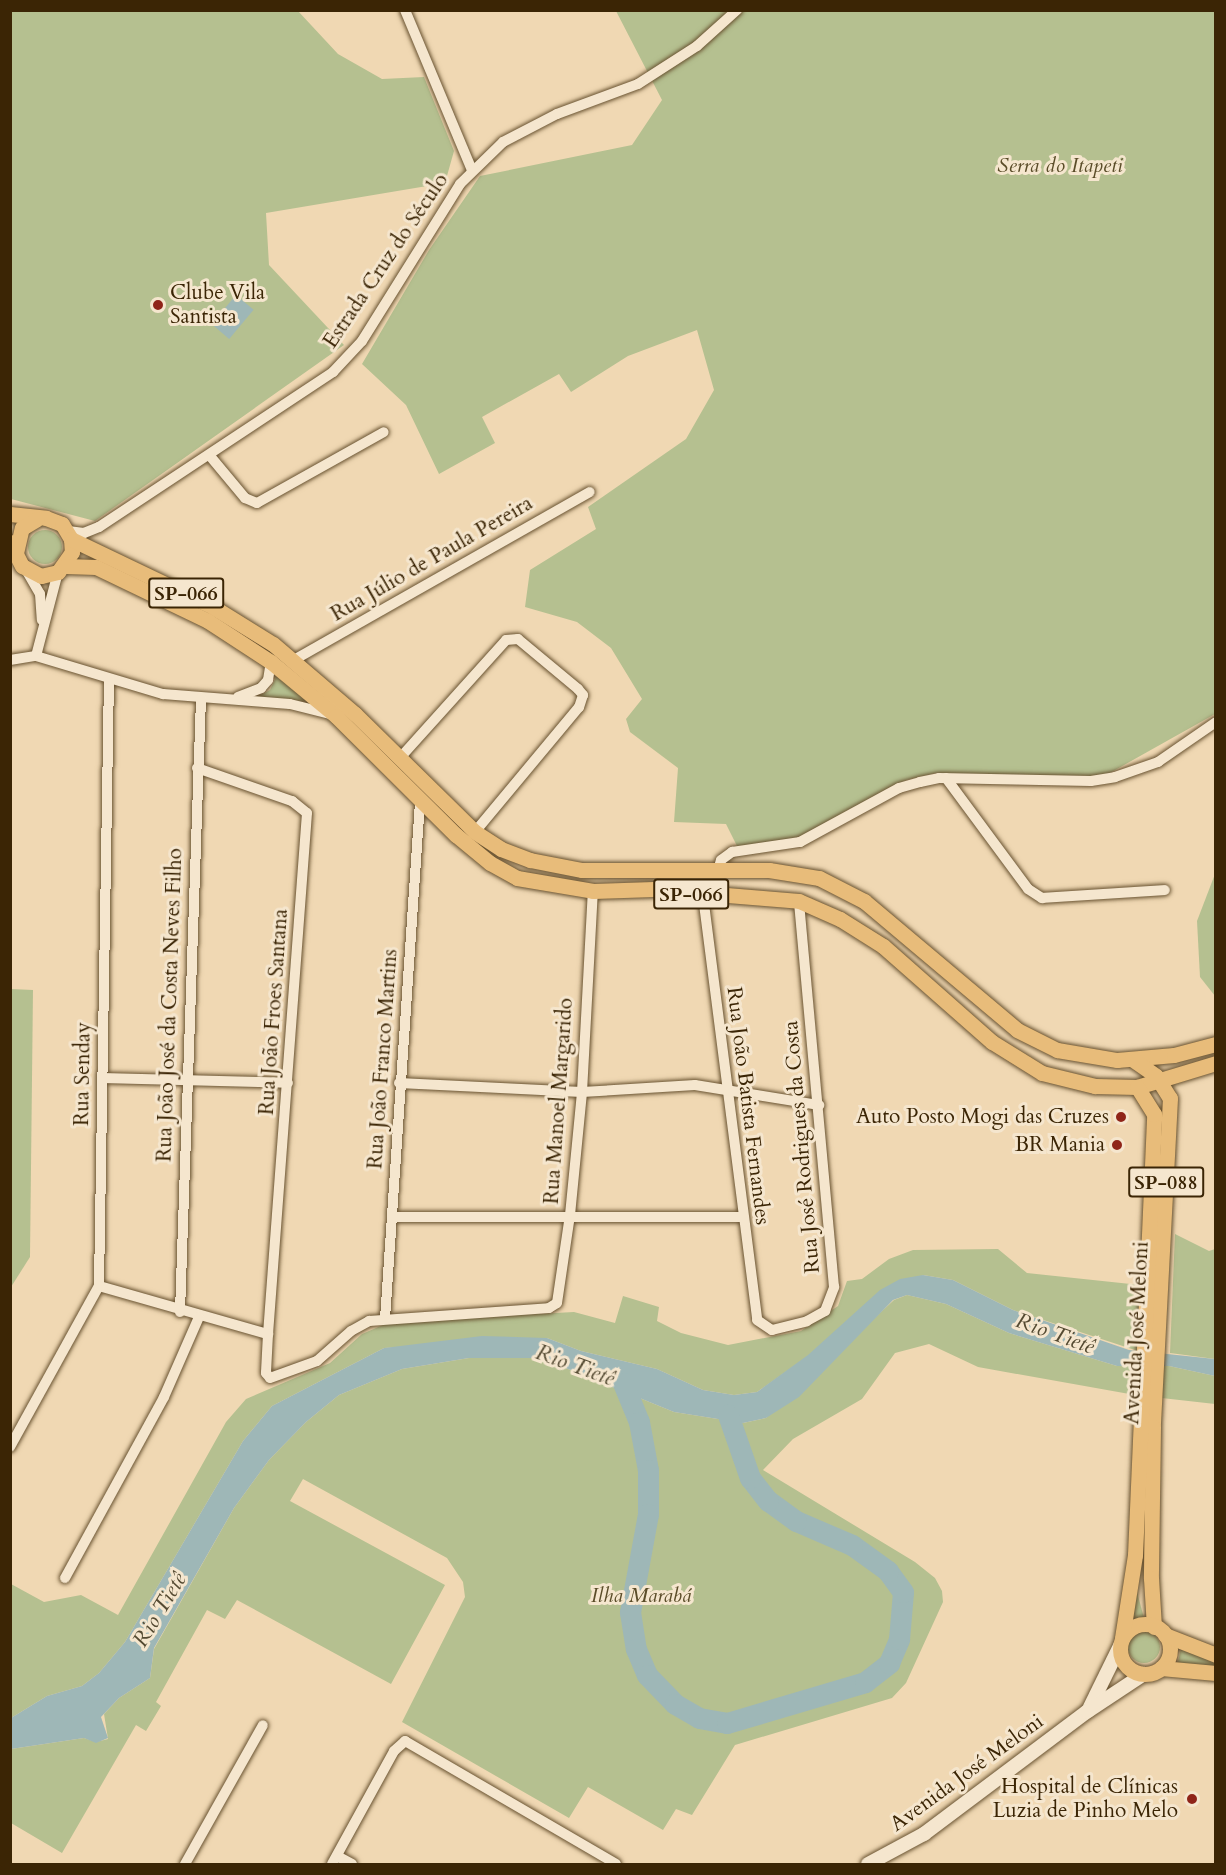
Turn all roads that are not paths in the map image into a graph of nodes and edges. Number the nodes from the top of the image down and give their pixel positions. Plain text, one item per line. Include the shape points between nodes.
1 (405, 10) edge
2 (737, 10) edge
3 (472, 170) junction
4 (384, 432) dead end
5 (210, 456) junction
6 (590, 492) dead end
7 (10, 514) edge
8 (37, 519) junction
9 (70, 535) junction
10 (13, 548) edge
11 (25, 568) junction
12 (62, 569) junction
13 (42, 624) junction
14 (36, 656) junction
15 (10, 660) edge
16 (294, 660) junction
17 (272, 662) junction
18 (109, 679) junction
19 (201, 698) junction
20 (228, 699) junction
21 (336, 716) junction
22 (1215, 722) edge
23 (399, 759) junction
24 (197, 768) junction
25 (946, 778) junction
26 (420, 801) junction
27 (475, 832) junction
28 (718, 871) junction
29 (1165, 890) dead end
30 (593, 891) junction
31 (703, 896) junction
32 (799, 901) junction
33 (1215, 1044) edge
34 (1132, 1059) junction
35 (1215, 1063) edge
36 (102, 1078) junction
37 (186, 1080) junction
38 (1160, 1082) junction
39 (288, 1083) junction
40 (399, 1083) junction
41 (1137, 1087) junction
42 (725, 1088) junction
43 (582, 1092) junction
44 (819, 1105) junction
45 (570, 1215) junction
46 (393, 1217) junction
47 (742, 1217) junction
48 (99, 1286) junction
49 (180, 1312) junction
50 (199, 1317) junction
51 (385, 1319) junction
52 (757, 1320) joint
53 (1152, 1325) junction
54 (268, 1334) junction
55 (1148, 1425) junction
56 (10, 1447) edge
57 (65, 1578) dead end
58 (1160, 1631) junction
59 (1121, 1642) junction
60 (1215, 1655) edge
61 (1161, 1668) junction
62 (1215, 1673) edge
63 (1144, 1674) junction
64 (1088, 1711) junction
65 (263, 1725) dead end
66 (334, 1860) edge
67 (185, 1864) edge
68 (352, 1864) edge
69 (616, 1864) edge
70 (868, 1864) edge

1 - 3 street
2 - 3 street, Estrada Cruz do Século via 697,46 638,84 531,125 502,142
3 - 5 street, Estrada Cruz do Século via 351,354 333,372
4 - 5 street via 257,503 245,498
5 - 9 street, Estrada Cruz do Século via 99,527
6 - 16 street, Rua Júlio de Paula Pereira
7 - 8 main road
8 - 9 main road, SP-066 via 54,520
8 - 10 main road via 22,528
9 - 12 main road via 72,552
9 - 16 main road, SP-066 via 213,607
10 - 11 main road
11 - 12 main road, SP-066 via 41,576
11 - 13 street via 39,594
12 - 13 street
12 - 17 main road, SP-066 via 96,567 208,621
13 - 14 street
14 - 15 street
14 - 18 street
16 - 23 main road, SP-066
17 - 20 street via 268,680 261,688
17 - 21 main road, SP-066
18 - 19 street via 163,694
18 - 36 street, Rua Senday
19 - 20 street
19 - 24 street, Rua João José da Costa Neves Filho
20 - 21 street via 290,704
21 - 26 main road, SP-066
22 - 25 street via 1158,762 1115,777 1091,781
23 - 27 main road, SP-066
23 - 27 street via 506,640 518,639 578,689 583,695 579,707
24 - 37 street, Rua João José da Costa Neves Filho
24 - 39 street, Rua João Froes Santana via 292,801 307,810
25 - 28 street via 899,788 800,842 732,852 721,860
25 - 29 street via 1028,889 1042,898
26 - 30 main road, SP-066 via 490,864 517,878
26 - 40 street, Rua João Franco Martins
27 - 28 main road, SP-066 via 501,849 530,860 573,868
28 - 34 main road, SP-066 via 801,874 835,885 864,901 1037,1042 1078,1055
30 - 31 main road, SP-066 via 654,889
30 - 43 street, Rua Manoel Margarido
31 - 32 main road, SP-066 via 774,896
31 - 42 street, Rua João Batista Fernandes
32 - 41 main road, SP-066 via 840,919 884,946 992,1042 1018,1060 1042,1073 1077,1082
32 - 44 street, Rua José Rodrigues da Costa
33 - 34 main road, SP-066 via 1174,1055
34 - 38 main road
35 - 38 main road, SP-066
36 - 37 street
36 - 48 street, Rua Senday
37 - 39 street
37 - 49 street, Rua João José da Costa Neves Filho
38 - 41 main road, SP-066
38 - 53 main road, Avenida José Meloni / SP-088 via 1170,1098
39 - 54 street, Rua João Froes Santana
40 - 43 street
40 - 46 street, Rua João Franco Martins
41 - 53 main road, Avenida José Meloni / SP-088 via 1154,1114
42 - 43 street via 695,1085
42 - 44 street
42 - 47 street, Rua João Batista Fernandes
43 - 45 street, Rua Manoel Margarido
44 - 52 street, Rua José Rodrigues da Costa via 833,1296 825,1311 807,1322 772,1330
45 - 46 street
45 - 47 street
45 - 51 street, Rua Manoel Margarido via 558,1299 549,1308
46 - 51 street, Rua João Franco Martins
47 - 52 street, Rua João Batista Fernandes
48 - 49 street
48 - 56 street, Rua Senday
49 - 50 street
50 - 54 street
50 - 57 street via 164,1397
51 - 54 street, Rua João Froes Santana via 360,1325 318,1361 270,1378 266,1373
53 - 55 main road, Avenida José Meloni / SP-088
55 - 58 main road, Avenida José Meloni / SP-088 via 1151,1578
55 - 59 main road, Avenida José Meloni / SP-088 via 1135,1555
58 - 59 main road via 1133,1628
58 - 60 main road
58 - 61 main road, SP-088 via 1168,1656
59 - 63 main road via 1129,1668
59 - 64 street, Avenida José Meloni via 1105,1683
61 - 62 main road
61 - 63 main road
63 - 64 street, Avenida José Meloni
64 - 70 street, Avenida José Meloni via 924,1834
65 - 67 street
66 - 68 street
66 - 69 street via 394,1750 405,1742

